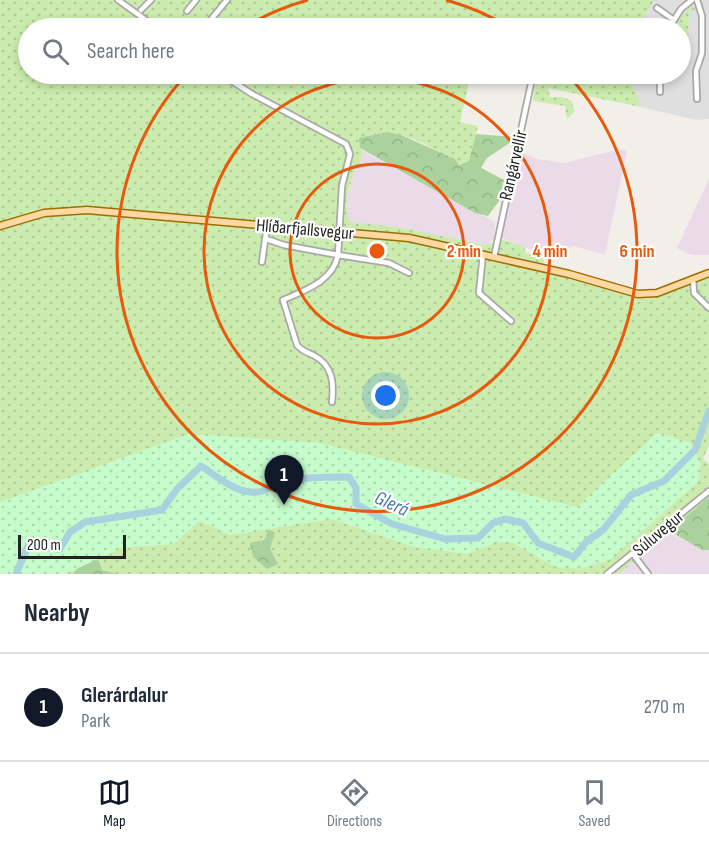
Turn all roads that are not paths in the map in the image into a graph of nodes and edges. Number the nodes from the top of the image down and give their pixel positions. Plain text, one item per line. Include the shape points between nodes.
1 (118, 0) edge
2 (151, 0) edge
3 (196, 0) edge
4 (226, 0) edge
5 (692, 0) edge
6 (697, 0) edge
7 (683, 2) edge
8 (657, 8) dead end
9 (141, 9) dead end
10 (187, 11) dead end
11 (143, 18) edge
12 (212, 18) edge
13 (671, 18) edge
14 (675, 18) edge
15 (236, 84) edge
16 (531, 84) edge
17 (660, 84) edge
18 (660, 92) dead end
19 (697, 99) dead end
20 (0, 226) edge
21 (267, 226) junction
22 (339, 233) junction
23 (266, 239) junction
24 (338, 255) junction
25 (483, 255) junction
26 (494, 257) junction
27 (262, 262) dead end
28 (409, 273) dead end
29 (709, 273) edge
30 (693, 279) junction
31 (709, 308) edge
32 (512, 321) dead end
33 (332, 402) dead end
34 (709, 490) edge
35 (633, 554) junction
36 (607, 574) edge
37 (648, 574) edge

1 - 11 street
2 - 9 street
3 - 10 street
4 - 12 street
5 - 7 street
6 - 19 street via 702,53 696,70
7 - 14 street
8 - 13 street
15 - 22 street via 348,146
16 - 26 street, Rangárvellir
17 - 18 street
20 - 21 main road, Hlíðarfjallsvegur via 69,210
21 - 22 main road, Hlíðarfjallsvegur
21 - 23 street
22 - 24 street
22 - 25 main road, Hlíðarfjallsvegur via 409,238
23 - 24 street
23 - 27 street
24 - 28 street via 389,263
24 - 33 street via 326,277 283,300 297,345 329,369
25 - 26 main road, Hlíðarfjallsvegur
25 - 32 street via 479,293
26 - 30 main road, Hlíðarfjallsvegur via 638,294 657,293
29 - 30 main road, Hlíðarfjallsvegur
30 - 31 street via 694,293
34 - 35 street, Súluvegur
35 - 36 street, Súluvegur
35 - 37 street

